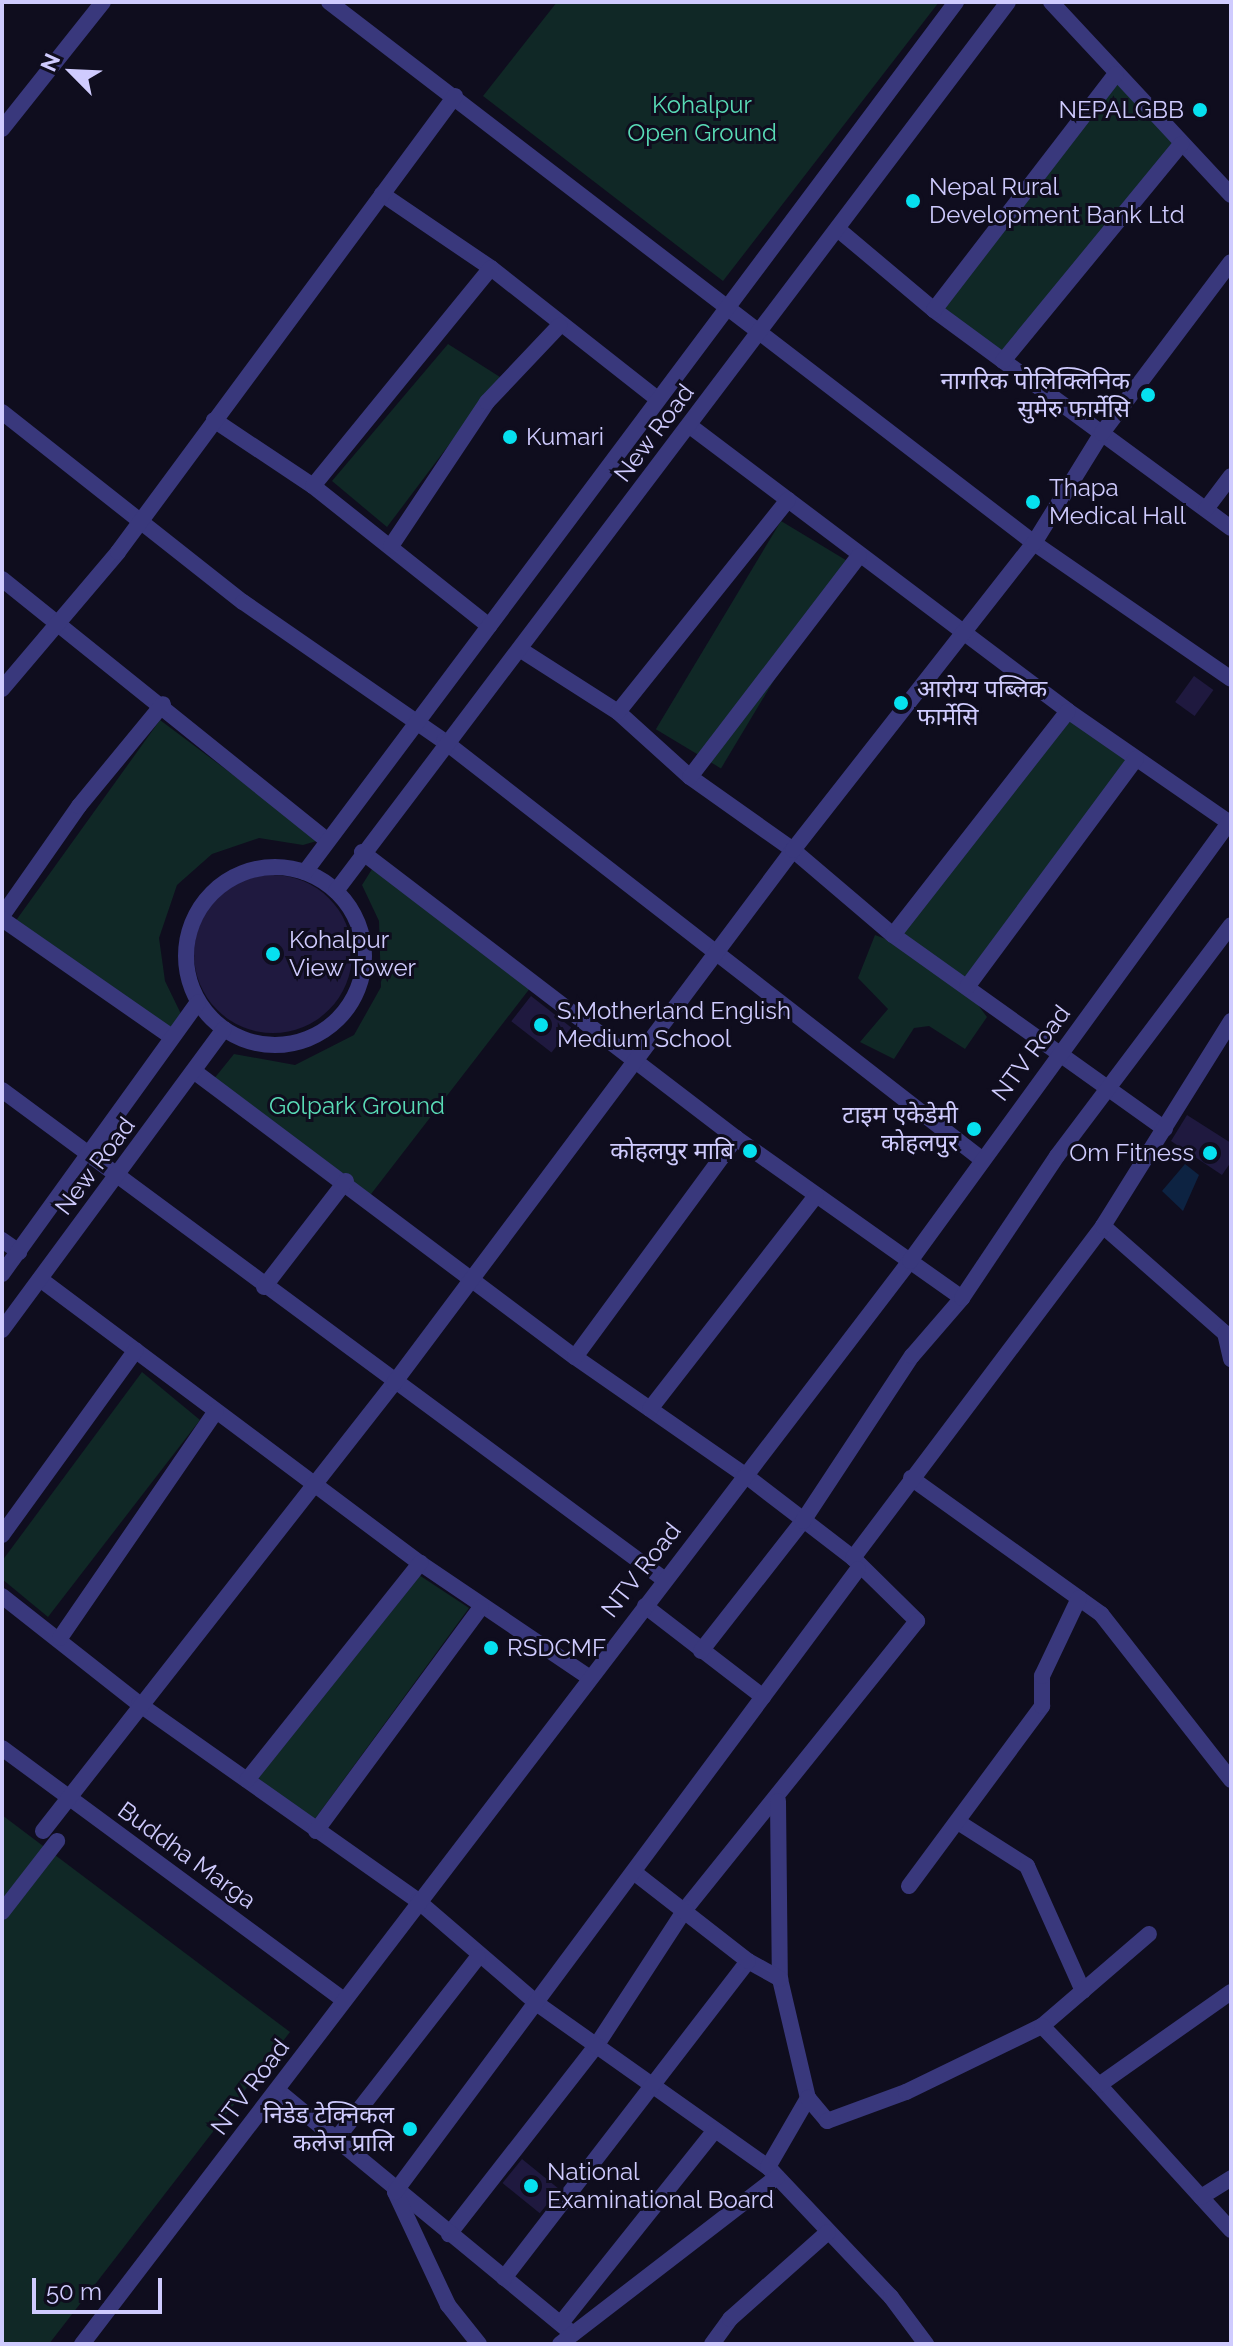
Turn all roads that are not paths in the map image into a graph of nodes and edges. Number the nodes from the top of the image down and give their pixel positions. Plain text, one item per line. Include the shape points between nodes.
1 (103, 2) edge
2 (329, 2) edge
3 (956, 2) edge
4 (1008, 2) edge
5 (1051, 2) edge
6 (1116, 74) junction
7 (455, 96) junction
8 (2, 129) edge
9 (1181, 144) junction
10 (382, 194) junction
11 (1231, 195) edge
12 (840, 231) junction
13 (1231, 262) edge
14 (491, 268) junction
15 (726, 307) junction
16 (934, 310) junction
17 (559, 326) junction
18 (761, 334) junction
19 (1003, 361) junction
20 (655, 397) junction
21 (2, 412) edge
22 (214, 420) junction
23 (690, 426) junction
24 (1102, 433) junction
25 (1231, 476) edge
26 (313, 486) junction
27 (788, 500) junction
28 (1206, 509) junction
29 (140, 520) junction
30 (1231, 528) edge
31 (1034, 543) junction
32 (391, 546) junction
33 (859, 556) junction
34 (2, 579) edge
35 (56, 620) junction
36 (489, 626) junction
37 (964, 633) junction
38 (521, 650) junction
39 (1231, 679) edge
40 (2, 689) edge
41 (163, 704) junction
42 (1068, 711) junction
43 (618, 712) junction
44 (421, 724) junction
45 (444, 741) junction
46 (1136, 759) junction
47 (690, 777) junction
48 (1230, 822) edge
49 (327, 840) junction
50 (793, 850) junction
51 (362, 852) junction
52 (305, 872) junction
53 (336, 891) junction
54 (2, 918) edge
55 (1231, 925) edge
56 (893, 935) junction
57 (716, 955) junction
58 (967, 987) junction
59 (198, 1002) junction
60 (1231, 1021) edge
61 (224, 1029) junction
62 (172, 1037) junction
63 (1224, 1043) edge
64 (1064, 1052) junction
65 (635, 1060) junction
66 (195, 1072) junction
67 (1111, 1086) junction
68 (2, 1090) edge
69 (1165, 1129) junction
70 (736, 1138) junction
71 (90, 1158) junction
72 (980, 1158) junction
73 (118, 1176) junction
74 (346, 1181) junction
75 (816, 1196) junction
76 (1103, 1226) junction
77 (2, 1240) edge
78 (19, 1252) junction
79 (910, 1261) junction
80 (2, 1274) edge
81 (469, 1276) junction
82 (40, 1279) junction
83 (264, 1287) junction
84 (962, 1298) junction
85 (2, 1330) edge
86 (136, 1350) junction
87 (575, 1357) junction
88 (1231, 1359) edge
89 (394, 1383) junction
90 (650, 1409) junction
91 (216, 1411) junction
92 (745, 1475) junction
93 (911, 1478) junction
94 (318, 1482) junction
95 (803, 1521) junction
96 (2, 1535) edge
97 (420, 1563) junction
98 (855, 1564) junction
99 (665, 1580) junction
100 (2, 1596) edge
101 (1079, 1598) junction
102 (645, 1606) junction
103 (481, 1607) junction
104 (60, 1638) junction
105 (701, 1651) junction
106 (587, 1676) junction
107 (763, 1697) junction
108 (139, 1704) junction
109 (2, 1748) edge
110 (247, 1780) junction
111 (1231, 1780) edge
112 (68, 1797) junction
113 (778, 1801) junction
114 (958, 1822) junction
115 (43, 1831) dead end
116 (316, 1831) junction
117 (57, 1841) dead end
118 (635, 1873) junction
119 (909, 1886) dead end
120 (418, 1901) junction
121 (686, 1908) junction
122 (2, 1912) edge
123 (1149, 1934) dead end
124 (478, 1957) junction
125 (748, 1961) junction
126 (780, 1979) junction
127 (1083, 1991) junction
128 (1231, 1992) edge
129 (344, 2000) junction
130 (539, 2005) junction
131 (1042, 2026) junction
132 (596, 2046) junction
133 (1099, 2085) junction
134 (652, 2086) junction
135 (278, 2091) junction
136 (808, 2098) junction
137 (714, 2131) junction
138 (334, 2142) junction
139 (773, 2172) junction
140 (1231, 2178) edge
141 (395, 2192) junction
142 (1201, 2197) junction
143 (1231, 2230) edge
144 (828, 2232) junction
145 (449, 2234) junction
146 (504, 2278) junction
147 (565, 2334) edge
148 (82, 2344) edge
149 (479, 2344) edge
150 (712, 2344) edge
151 (926, 2344) edge

1 - 8 street
2 - 7 street
3 - 15 street, New Road
4 - 12 street, New Road
5 - 6 street
6 - 9 street
6 - 16 street
7 - 10 street
7 - 15 street
9 - 11 street
9 - 19 street
10 - 14 street
10 - 22 street
12 - 16 street
12 - 18 street, New Road
13 - 24 street
14 - 17 street
14 - 26 street
15 - 18 street
15 - 20 street, New Road
16 - 19 street
17 - 20 street
17 - 32 street via 487,402
18 - 23 street, New Road
18 - 31 street
19 - 24 street
20 - 36 street, New Road
21 - 29 street
22 - 26 street
22 - 29 street
23 - 27 street
23 - 38 street, New Road
24 - 28 street
24 - 31 street
25 - 28 street
26 - 32 street
27 - 33 street
27 - 43 street
28 - 30 street
29 - 35 street
29 - 44 street via 243,602
31 - 37 street
31 - 39 street
32 - 36 street
33 - 37 street
33 - 47 street
34 - 35 street
35 - 40 street
35 - 41 street
36 - 44 street, New Road
37 - 42 street
37 - 50 street
38 - 43 street
38 - 45 street, New Road
41 - 49 street via 162,714
41 - 54 street via 79,806
42 - 46 street
42 - 56 street
43 - 47 street
44 - 45 street
44 - 49 street, New Road
45 - 51 street, New Road
45 - 57 street
46 - 48 street
46 - 58 street
47 - 50 street
48 - 64 street, NTV Road
49 - 52 street, New Road
50 - 56 street
50 - 57 street
51 - 53 street, New Road
51 - 65 street
52 - 53 street
52 - 59 street via 281,867 234,876 199,909 186,956
53 - 61 street via 362,936 362,972 349,1005 324,1030 291,1043 256,1043
54 - 62 street
55 - 67 street
56 - 58 street
57 - 65 street
57 - 72 street
58 - 64 street
59 - 61 street
59 - 62 street, New Road
60 - 63 street
61 - 66 street, New Road
62 - 71 street, New Road
63 - 69 street
64 - 67 street
64 - 72 street, NTV Road
65 - 70 street
65 - 81 street
66 - 73 street, New Road
66 - 74 street
67 - 69 street
67 - 84 street
68 - 71 street
69 - 76 street
70 - 75 street
70 - 87 street
71 - 73 street
71 - 78 street, New Road
72 - 79 street, NTV Road
73 - 82 street, New Road
73 - 83 street
74 - 81 street
74 - 83 street
75 - 79 street
75 - 90 street
76 - 88 street via 1225,1333
76 - 93 street
77 - 78 street
78 - 80 street, New Road
79 - 84 street
79 - 92 street, NTV Road
81 - 87 street
81 - 89 street
82 - 85 street, New Road
82 - 86 street
83 - 89 street
84 - 95 street via 912,1356
86 - 91 street
86 - 96 street
87 - 90 street
89 - 94 street
89 - 99 street
90 - 92 street
91 - 94 street
91 - 104 street
92 - 95 street
92 - 99 street, NTV Road
93 - 98 street
93 - 101 street
94 - 97 street
94 - 108 street
95 - 98 street
95 - 105 street
97 - 103 street
97 - 110 street
98 - 107 street
98 - 113 street via 917,1621
99 - 102 street, NTV Road
100 - 104 street
101 - 111 street via 1101,1614
101 - 114 street via 1042,1676 1042,1706
102 - 105 street
102 - 106 street, NTV Road
103 - 106 street
103 - 116 street
104 - 108 street
105 - 107 street
106 - 120 street, NTV Road
107 - 118 street
108 - 110 street
108 - 112 street
109 - 112 street, Buddha Marga
110 - 116 street
112 - 115 street
112 - 129 street, Buddha Marga
113 - 121 street
113 - 126 street
114 - 119 street
114 - 127 street via 1027,1866
116 - 120 street
117 - 122 street
118 - 121 street
118 - 130 street
120 - 124 street
120 - 129 street, NTV Road
121 - 125 street
121 - 132 street
123 - 127 street
124 - 130 street
124 - 138 street
125 - 126 street
125 - 134 street
126 - 136 street
127 - 131 street
128 - 133 street
129 - 135 street, NTV Road
130 - 132 street
130 - 141 street
131 - 133 street
131 - 136 street via 906,2092 827,2121
132 - 134 street
132 - 145 street
133 - 142 street
134 - 137 street
134 - 146 street
135 - 138 street
135 - 148 street, NTV Road
136 - 139 street
137 - 139 street
137 - 147 street
138 - 141 street
139 - 144 street
139 - 147 street
140 - 142 street
141 - 145 street
141 - 149 street via 448,2305
142 - 143 street
144 - 150 street via 730,2319
144 - 151 street
145 - 146 street
146 - 147 street

